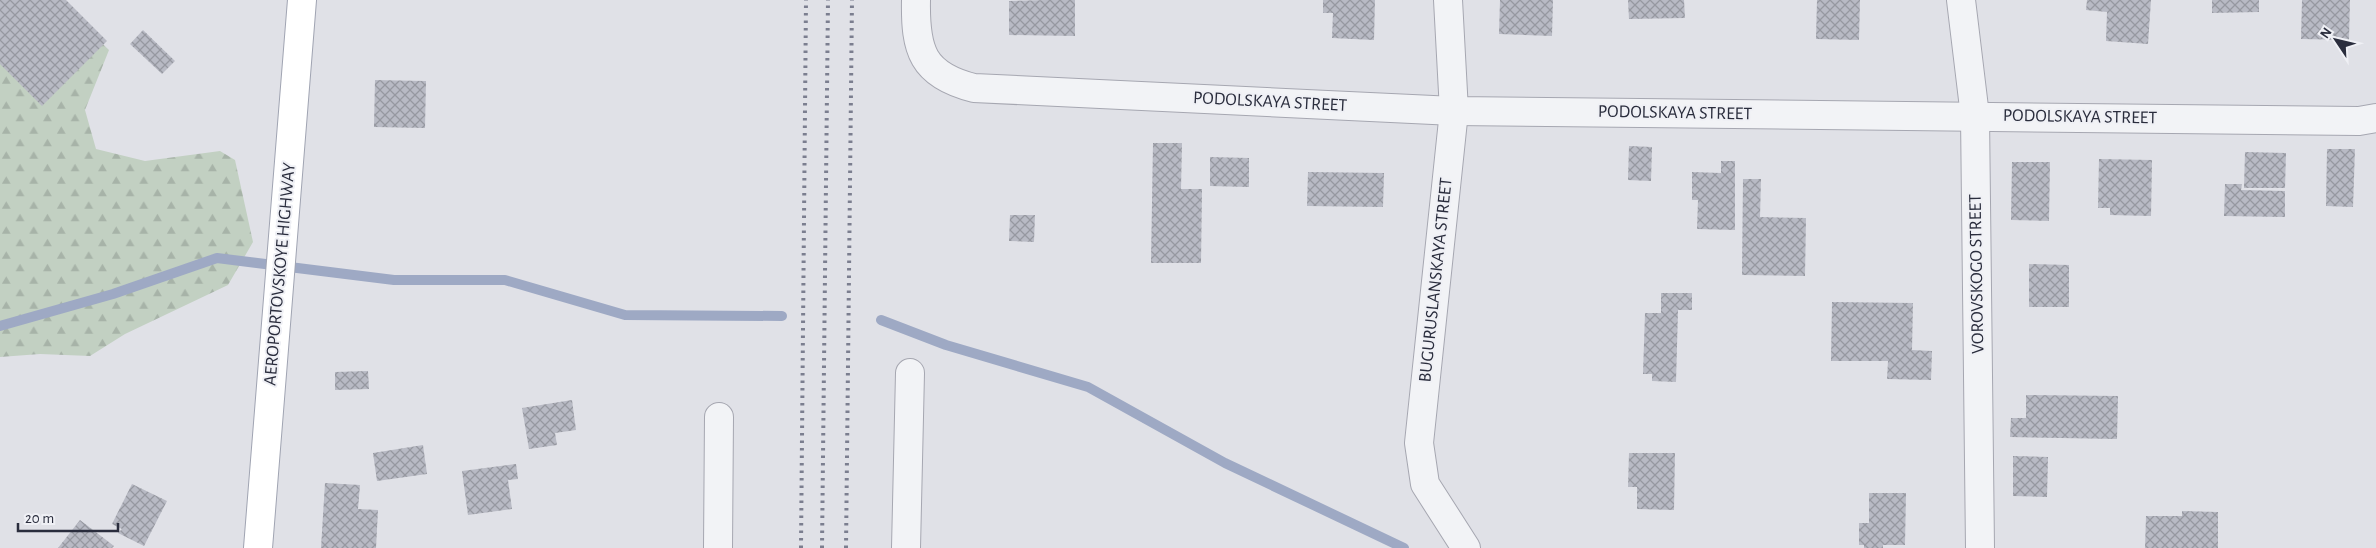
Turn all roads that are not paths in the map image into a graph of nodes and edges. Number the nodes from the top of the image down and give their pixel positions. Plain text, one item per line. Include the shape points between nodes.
1 (302, 0) edge
2 (916, 0) edge
3 (1448, 0) edge
4 (1961, 0) edge
5 (1454, 111) junction
6 (1975, 116) junction
7 (2376, 118) edge
8 (910, 373) dead end
9 (719, 417) dead end
10 (258, 548) edge
11 (718, 548) edge
12 (906, 548) edge
13 (1466, 548) edge
14 (1980, 548) edge

1 - 10 main road, AEROPORTOVSKOYE HIGHWAY
2 - 5 street, PODOLSKAYA STREET via 918,46 927,61 953,83 974,88
3 - 5 street, BUGURUSLANSKAYA STREET
4 - 6 street, VOROVSKOGO STREET
5 - 6 street, PODOLSKAYA STREET
5 - 13 street, BUGURUSLANSKAYA STREET via 1419,443 1425,484
6 - 7 street, PODOLSKAYA STREET via 2359,121
6 - 14 street, VOROVSKOGO STREET
8 - 12 street
9 - 11 street

